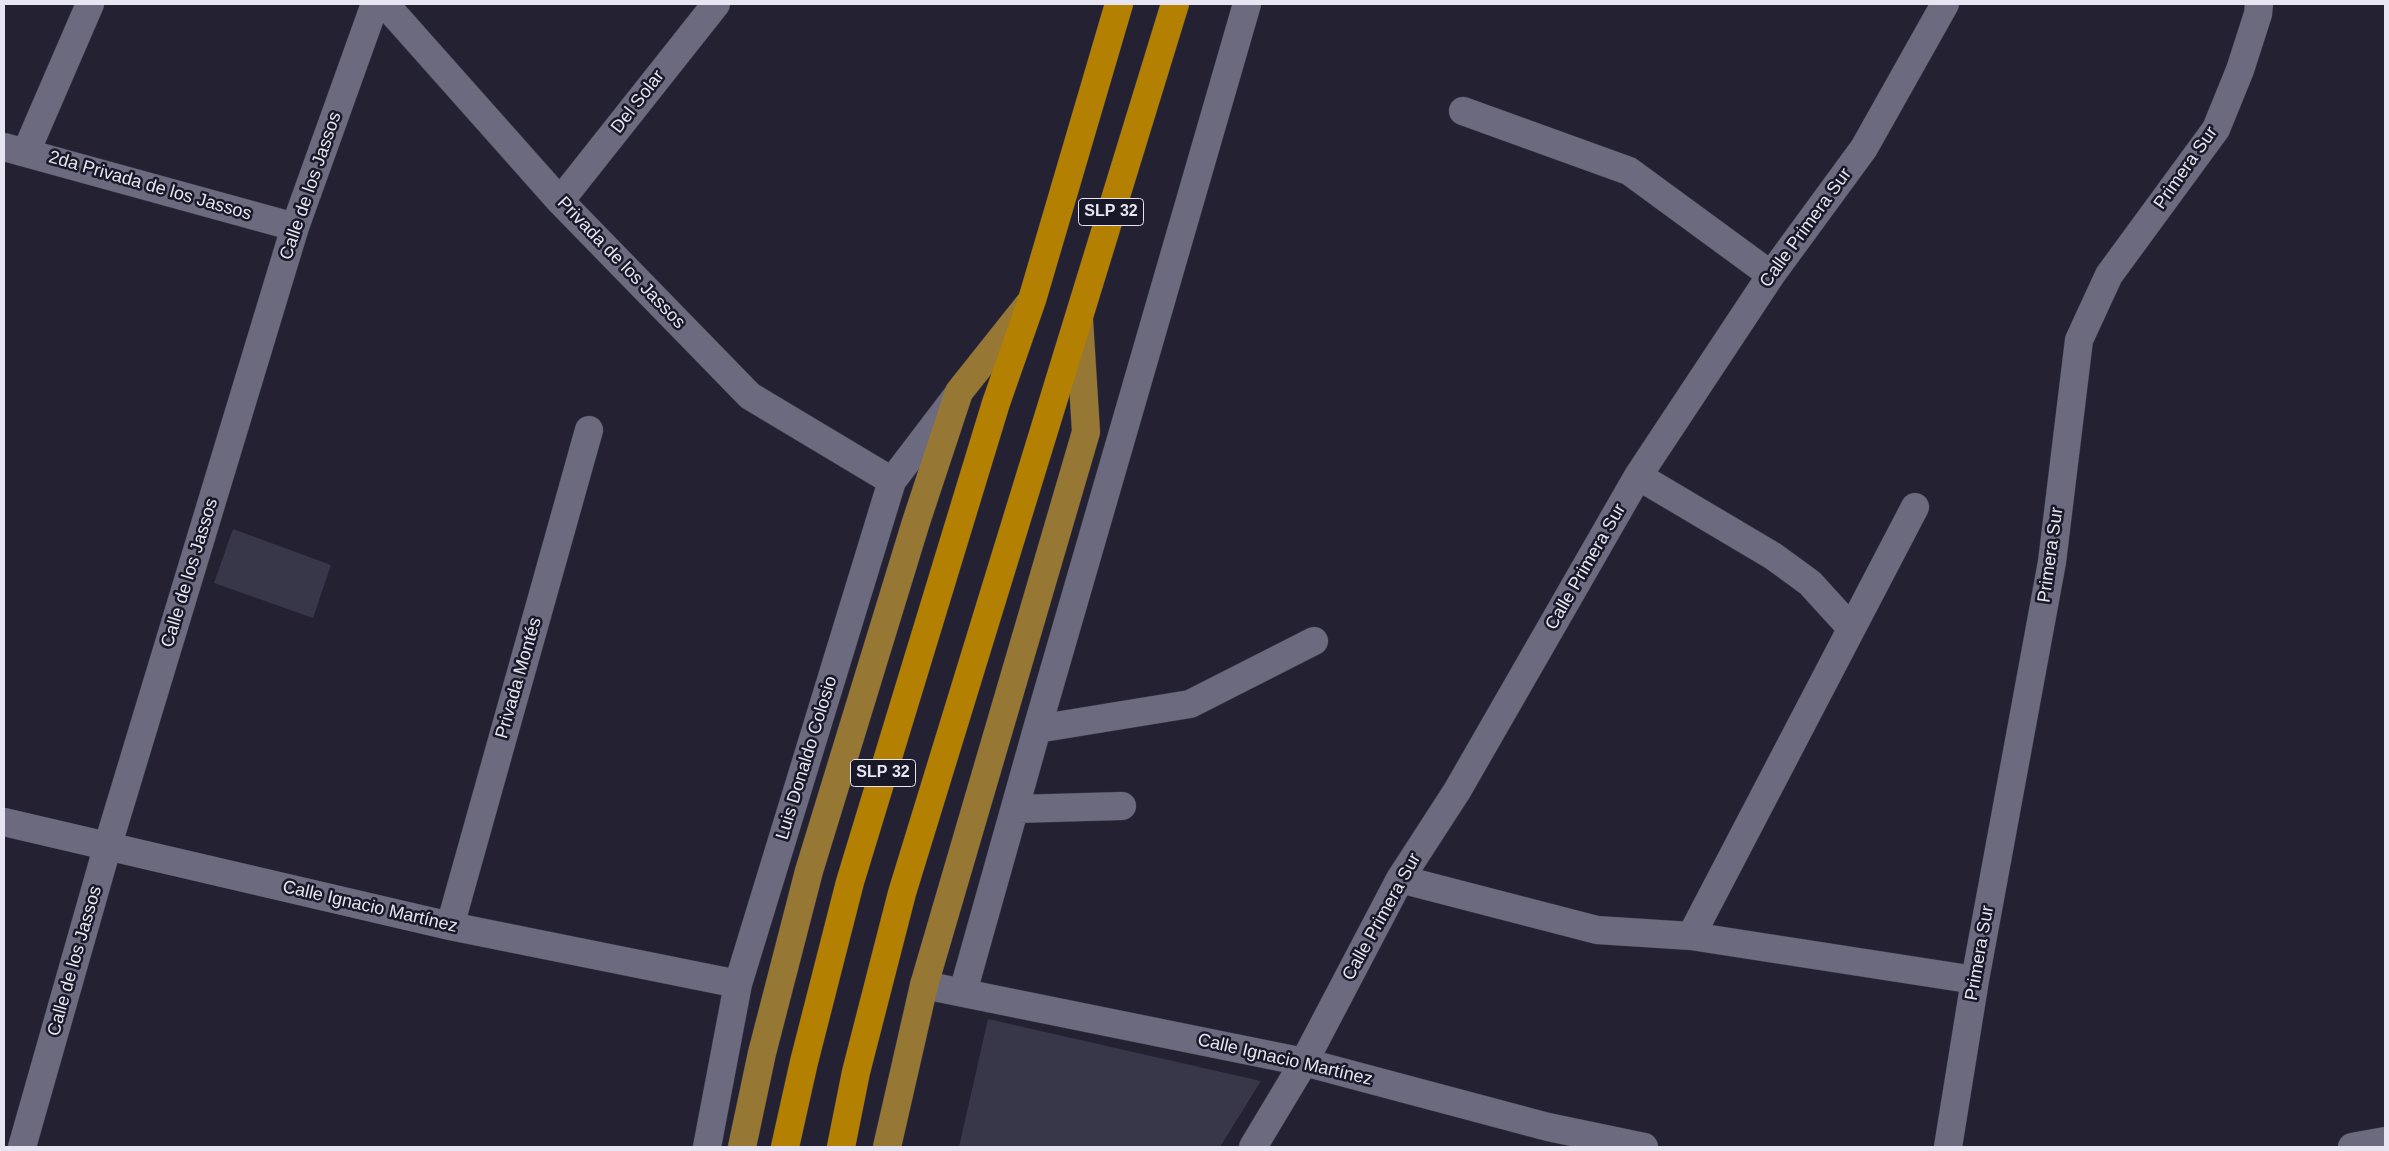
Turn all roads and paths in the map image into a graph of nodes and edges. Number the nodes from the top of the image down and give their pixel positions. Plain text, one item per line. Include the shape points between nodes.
1 (90, 4) edge
2 (375, 4) edge
3 (386, 4) edge
4 (716, 4) edge
5 (1119, 4) edge
6 (1175, 4) edge
7 (1247, 4) edge
8 (1945, 4) edge
9 (2259, 4) edge
10 (1463, 110) dead end
11 (15, 150) edge
12 (560, 201) junction
13 (295, 227) junction
14 (1771, 275) junction
15 (1032, 300) junction
16 (1079, 318) junction
17 (960, 392) junction
18 (589, 430) dead end
19 (1638, 476) junction
20 (892, 481) junction
21 (1915, 507) dead end
22 (1851, 628) junction
23 (1314, 641) dead end
24 (1036, 729) junction
25 (1122, 806) dead end
26 (1016, 810) junction
27 (4, 822) edge
28 (107, 848) junction
29 (1400, 880) junction
30 (450, 926) junction
31 (1691, 936) junction
32 (1975, 980) junction
33 (738, 984) junction
34 (924, 985) junction
35 (963, 992) junction
36 (1304, 1062) junction
37 (2385, 1141) edge
38 (22, 1147) edge
39 (707, 1147) edge
40 (742, 1147) edge
41 (785, 1147) edge
42 (841, 1147) edge
43 (887, 1147) edge
44 (1253, 1147) edge
45 (1644, 1147) edge
46 (1948, 1147) edge
47 (2352, 1147) edge

1 - 11 street
2 - 13 street, Calle de los Jassos
3 - 12 street, Privada de los Jassos
4 - 12 street, Del Solar
5 - 15 highway, SLP 32
6 - 16 highway, SLP 32
7 - 24 street
8 - 14 street, Calle Primera Sur via 1864,148
9 - 32 street, Primera Sur via 2240,70 2216,129 2109,275 2079,340 2052,562
10 - 14 street via 1629,171
11 - 13 street, 2da Privada de los Jassos
12 - 20 street, Privada de los Jassos via 750,396
13 - 28 street, Calle de los Jassos
14 - 19 street, Calle Primera Sur
15 - 17 main road
15 - 41 highway, SLP 32 via 996,404 850,882
16 - 34 main road via 1086,432
16 - 42 highway, SLP 32 via 902,893 856,1072
17 - 20 street, Luis Donaldo Colosio
17 - 40 main road via 916,522 809,871 762,1053
18 - 30 street, Privada Montés
19 - 22 street via 1773,556 1810,583
19 - 29 street, Calle Primera Sur via 1457,791
20 - 33 street, Luis Donaldo Colosio
21 - 22 street
22 - 31 street
23 - 24 street via 1190,704
24 - 26 street
25 - 26 street
26 - 35 street
27 - 28 street, Calle Ignacio Martínez
28 - 30 street, Calle Ignacio Martínez
28 - 38 street, Calle de los Jassos
29 - 31 street via 1597,930
29 - 36 street, Calle Primera Sur
30 - 33 street, Calle Ignacio Martínez
31 - 32 street
32 - 46 street, Primera Sur
33 - 39 street, Luis Donaldo Colosio
34 - 35 street, Calle Ignacio Martínez
34 - 43 main road
35 - 36 street, Calle Ignacio Martínez
36 - 44 street, Calle Primera Sur
36 - 45 street, Calle Ignacio Martínez via 1548,1127
37 - 47 street

